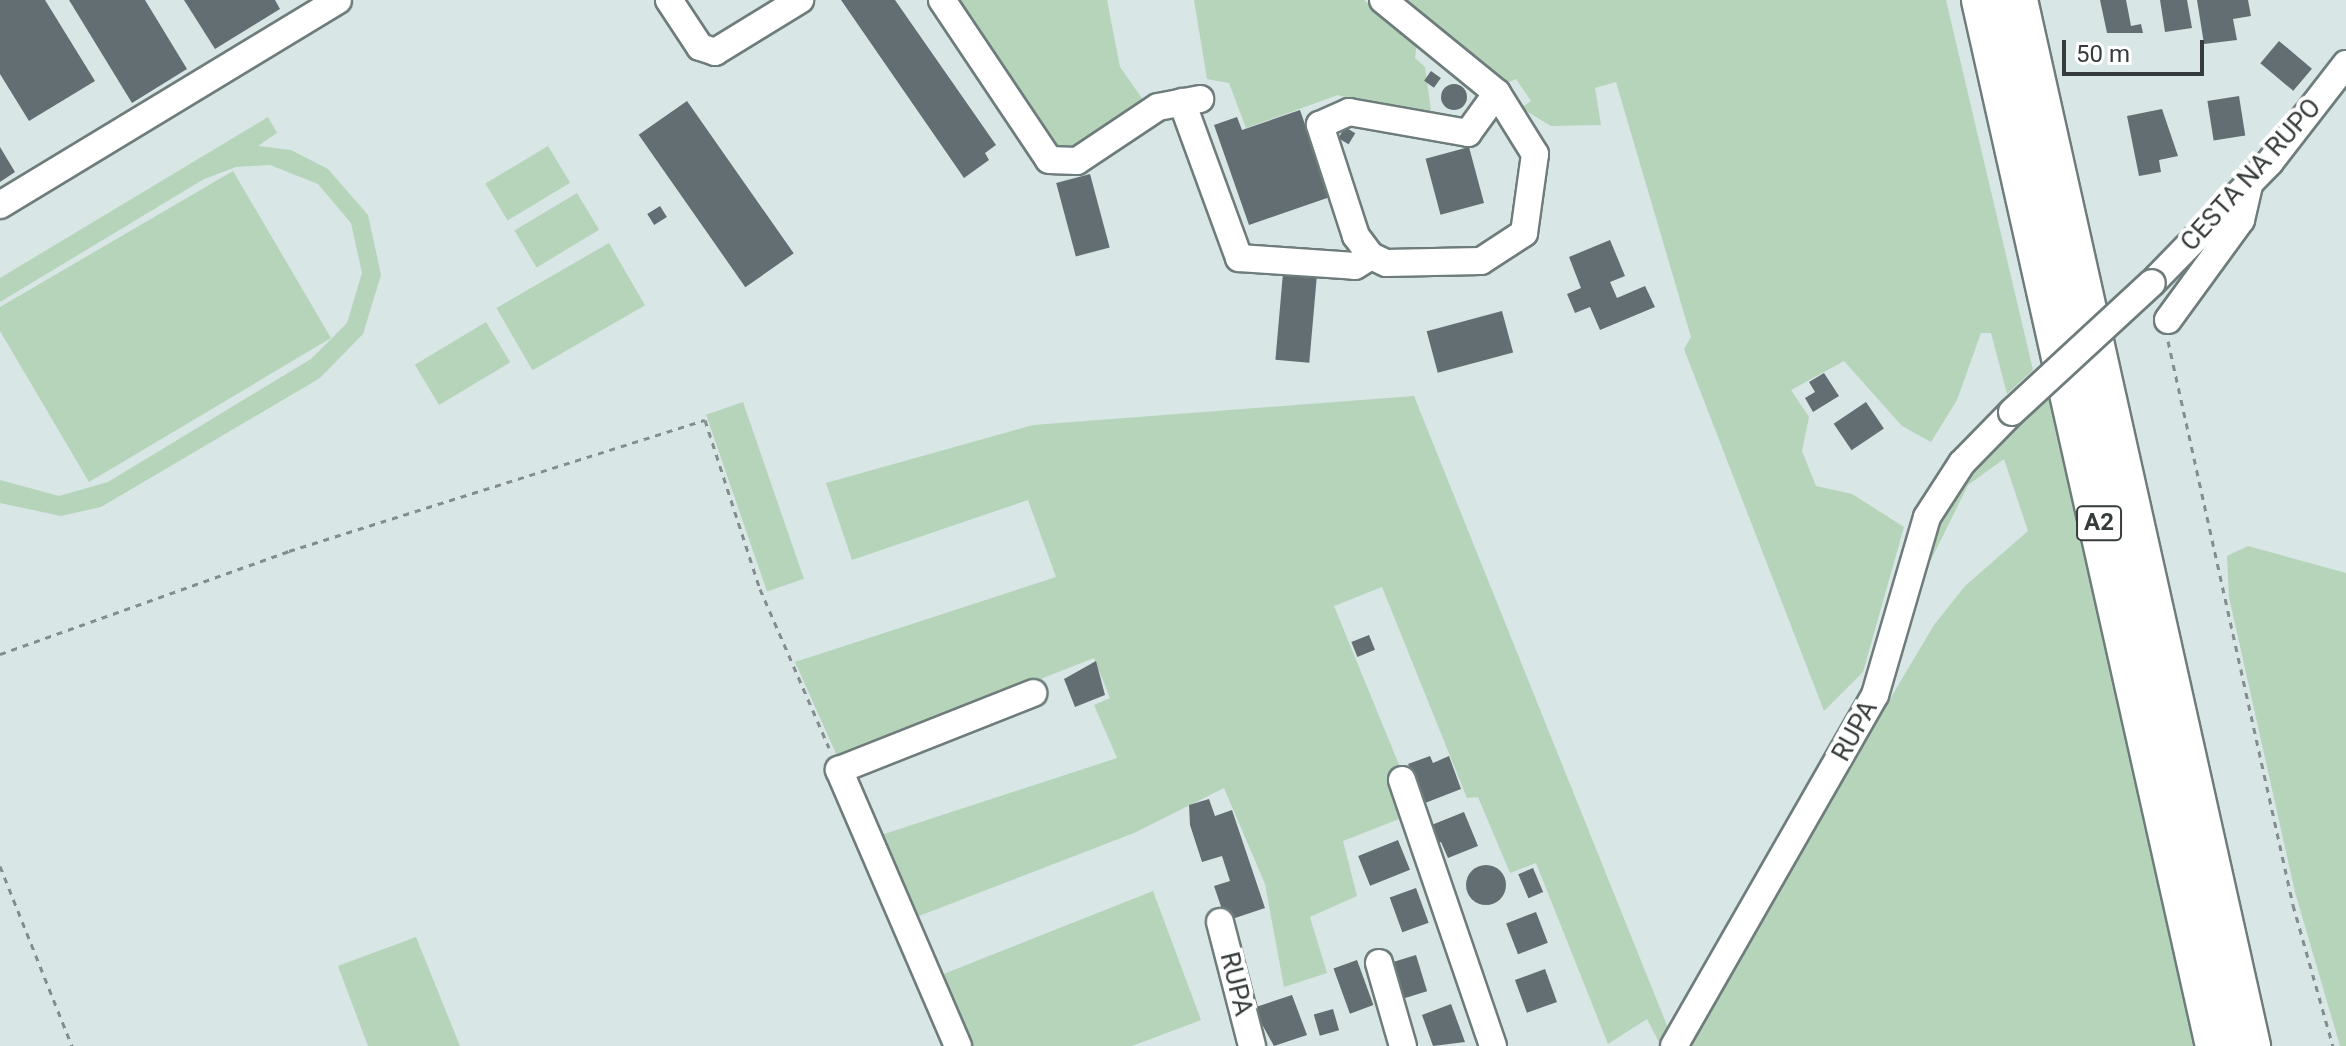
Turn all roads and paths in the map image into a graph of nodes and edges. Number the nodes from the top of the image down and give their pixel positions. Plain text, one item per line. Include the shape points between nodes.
1 (338, 0) edge
2 (669, 0) edge
3 (800, 0) edge
4 (942, 0) edge
5 (1383, 0) edge
6 (1981, 0) edge
7 (2018, 0) edge
8 (2346, 64) edge
9 (1497, 93) junction
10 (2249, 185) junction
11 (0, 205) edge
12 (1371, 256) junction
13 (2168, 320) joint
14 (2012, 412) joint
15 (0, 654) edge
16 (1033, 693) dead end
17 (839, 770) junction
18 (1402, 780) dead end
19 (0, 866) edge
20 (1220, 922) dead end
21 (1379, 963) dead end
22 (72, 1046) edge
23 (958, 1046) edge
24 (1252, 1046) edge
25 (1403, 1046) edge
26 (1493, 1046) edge
27 (1674, 1046) edge
28 (2215, 1046) edge
29 (2251, 1046) edge
30 (2333, 1046) edge

1 - 11 street
2 - 3 street via 700,47 715,52
4 - 12 street via 1049,160 1077,161 1158,107 1191,100 1239,258 1355,266
5 - 9 street
6 - 28 highway, A2
7 - 29 highway, A2
8 - 10 street, CESTA NA RUPO
9 - 12 street via 1535,154 1524,233 1481,261 1386,263
9 - 12 street via 1468,133 1349,112 1320,125 1356,236
10 - 13 street via 2241,220
10 - 14 street, CESTA NA RUPO, bridge
13 - 30 path via 2293,905
14 - 27 street, RUPA via 1962,463 1927,517 1875,695
15 - 17 path via 289,551 705,420 760,589
16 - 17 street
17 - 23 street
18 - 26 street
19 - 22 path
20 - 24 street, RUPA
21 - 25 street

